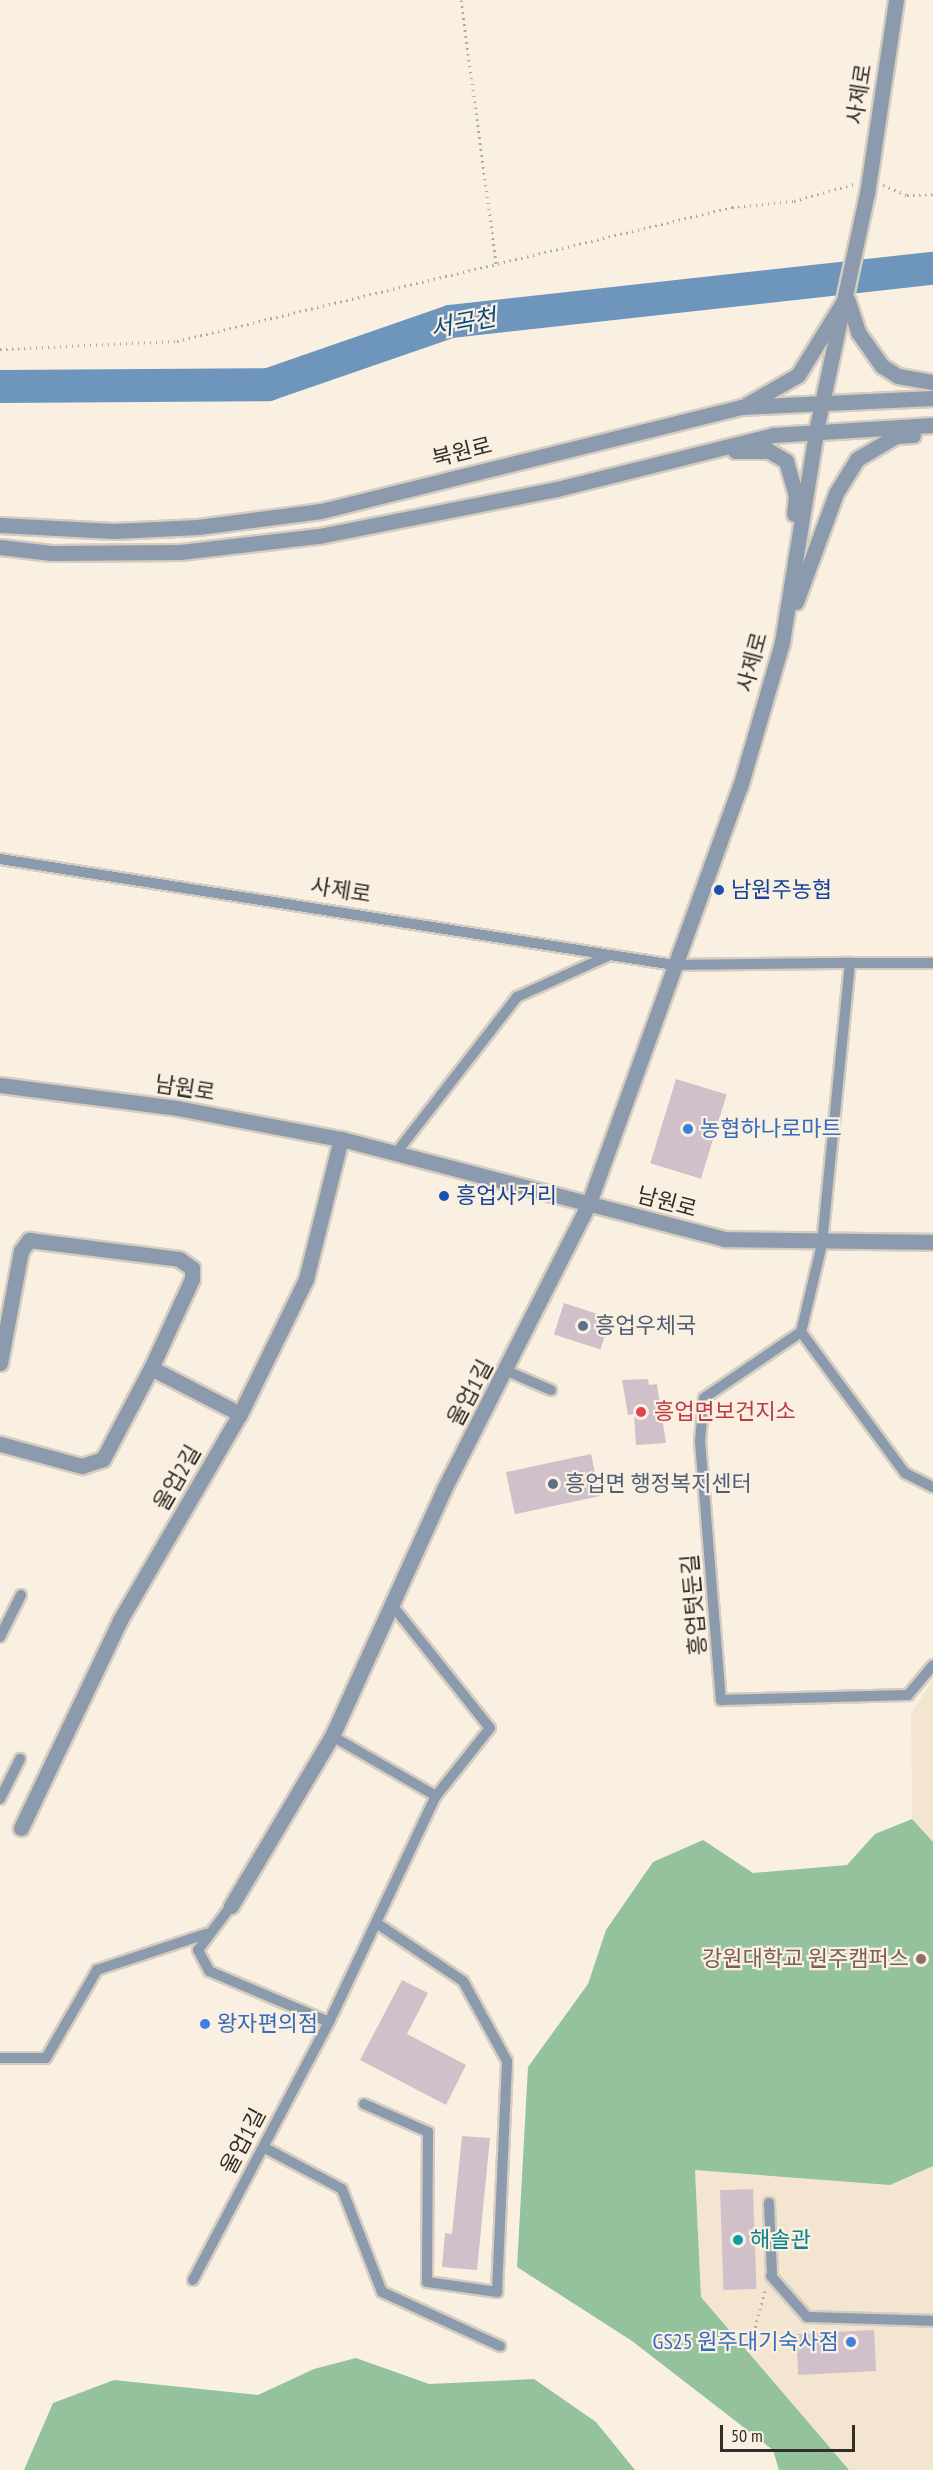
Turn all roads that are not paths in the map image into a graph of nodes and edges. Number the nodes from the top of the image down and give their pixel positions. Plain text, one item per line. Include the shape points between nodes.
1 (896, 0) edge
2 (847, 297) junction
3 (933, 382) edge
4 (933, 398) edge
5 (825, 402) junction
6 (741, 408) junction
7 (933, 425) edge
8 (816, 430) junction
9 (933, 433) edge
10 (652, 465) junction
11 (0, 525) edge
12 (0, 547) edge
13 (782, 642) junction
14 (0, 859) edge
15 (610, 955) junction
16 (850, 963) junction
17 (933, 963) edge
18 (674, 965) junction
19 (0, 1085) edge
20 (341, 1138) junction
21 (396, 1153) junction
22 (589, 1203) junction
23 (933, 1242) edge
24 (822, 1245) junction
25 (801, 1332) junction
26 (0, 1363) edge
27 (151, 1368) junction
28 (507, 1371) junction
29 (551, 1390) dead end
30 (240, 1414) junction
31 (0, 1444) edge
32 (933, 1487) edge
33 (21, 1595) dead end
34 (392, 1605) junction
35 (0, 1637) edge
36 (933, 1665) edge
37 (332, 1736) junction
38 (20, 1759) dead end
39 (436, 1796) junction
40 (0, 1799) edge
41 (21, 1828) dead end
42 (231, 1906) joint
43 (378, 1924) junction
44 (206, 1934) junction
45 (329, 2022) junction
46 (0, 2058) edge
47 (364, 2104) dead end
48 (266, 2148) junction
49 (769, 2203) dead end
50 (193, 2280) dead end
51 (933, 2321) edge
52 (500, 2346) dead end

1 - 2 street, 사제로
2 - 3 street via 858,332 876,358 898,376
2 - 5 street, 사제로
2 - 6 street via 807,364
4 - 5 street, 북원로
5 - 6 street, 북원로
5 - 8 street, 사제로
6 - 11 street, 북원로 via 321,511 167,529
7 - 8 street
8 - 10 street via 773,435
8 - 13 street, 사제로
9 - 13 street via 896,436 857,459 833,502
10 - 12 street via 319,536 180,552
10 - 13 street via 750,449 769,451 786,461 796,495
13 - 18 street, 사제로 via 740,787
14 - 15 lane, 사제로
15 - 18 lane, 사제로
15 - 21 lane via 517,997
16 - 17 lane
16 - 18 lane
16 - 24 lane
18 - 22 street, 사제로
19 - 20 street, 남원로
20 - 21 street, 남원로
20 - 30 street, 울업2길 via 306,1279
21 - 22 street, 남원로
22 - 24 street, 남원로 via 724,1239
22 - 28 street, 울업1길
23 - 24 street, 남원로
24 - 25 lane
25 - 32 lane via 905,1473
25 - 36 lane, 흥업텃둔길 via 704,1398 700,1442 721,1700 908,1695
26 - 27 street via 21,1251 39,1238 179,1259 192,1268 192,1280
27 - 30 street
27 - 31 street via 104,1460 82,1466
28 - 29 lane
28 - 34 street, 울업1길 via 444,1489
30 - 41 street, 울업2길 via 120,1620
33 - 35 lane
34 - 37 street, 울업1길
34 - 39 lane, 울업1길 via 490,1728
37 - 39 lane
37 - 42 street, 울업1길
38 - 40 lane
39 - 43 lane, 울업1길
42 - 44 lane, 울업1길
43 - 45 lane, 울업1길
43 - 47 lane via 451,1968 507,2061 497,2292 427,2282 428,2132
44 - 45 lane via 198,1950 209,1971
44 - 46 lane, 울업1길 via 97,1970 46,2058
45 - 48 lane, 울업1길
48 - 50 lane, 울업1길
48 - 52 lane via 342,2189 382,2292
49 - 51 lane via 772,2275 807,2317

